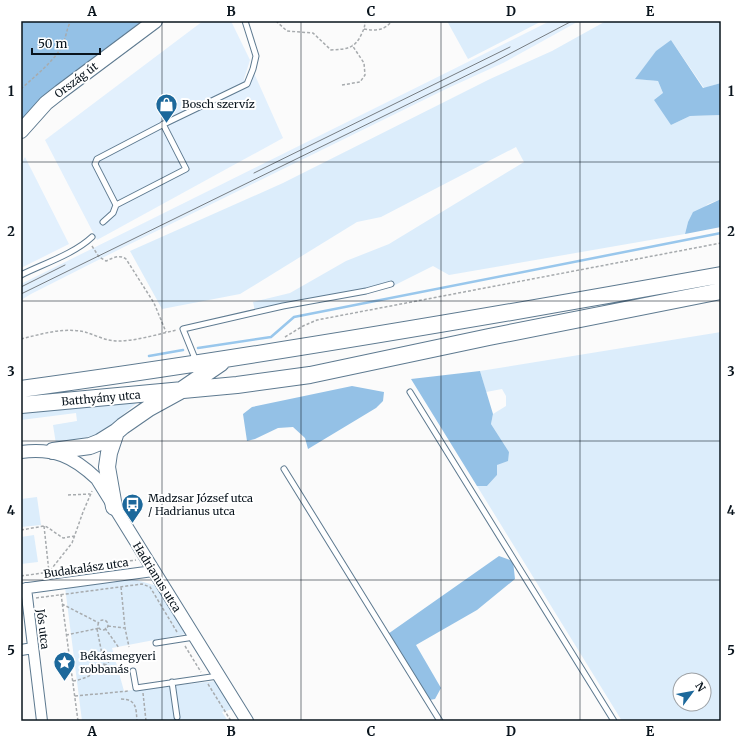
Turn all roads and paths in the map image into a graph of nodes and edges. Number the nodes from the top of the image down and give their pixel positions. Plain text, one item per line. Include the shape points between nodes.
1 (72, 21) edge
2 (155, 21) edge
3 (245, 21) edge
4 (276, 21) edge
5 (365, 21) edge
6 (392, 21) edge
7 (364, 29) junction
8 (352, 45) junction
9 (342, 85) dead end
10 (21, 89) edge
11 (163, 124) junction
12 (21, 131) edge
13 (116, 205) junction
14 (103, 222) dead end
15 (92, 237) dead end
16 (721, 244) edge
17 (94, 250) dead end
18 (21, 275) edge
19 (721, 275) edge
20 (391, 284) dead end
21 (721, 291) edge
22 (183, 328) junction
23 (166, 332) junction
24 (21, 339) edge
25 (281, 339) dead end
26 (224, 360) junction
27 (197, 364) junction
28 (21, 389) edge
29 (180, 391) junction
30 (410, 392) dead end
31 (21, 405) edge
32 (116, 432) junction
33 (53, 451) junction
34 (21, 452) edge
35 (284, 469) dead end
36 (97, 479) junction
37 (90, 494) junction
38 (68, 495) dead end
39 (114, 507) junction
40 (44, 526) junction
41 (21, 530) edge
42 (76, 536) junction
43 (153, 571) junction
44 (49, 572) junction
45 (56, 584) junction
46 (120, 587) junction
47 (23, 589) edge
48 (61, 594) junction
49 (33, 598) dead end
50 (62, 604) junction
51 (99, 623) junction
52 (108, 626) junction
53 (100, 628) junction
54 (105, 628) junction
55 (125, 628) junction
56 (97, 629) junction
57 (66, 635) junction
58 (194, 637) junction
59 (181, 639) junction
60 (156, 643) dead end
61 (129, 647) dead end
62 (33, 648) junction
63 (119, 648) dead end
64 (21, 650) edge
65 (117, 652) dead end
66 (104, 667) junction
67 (122, 667) dead end
68 (133, 671) joint
69 (122, 673) junction
70 (219, 676) junction
71 (204, 678) junction
72 (73, 681) junction
73 (172, 682) junction
74 (143, 688) junction
75 (75, 696) junction
76 (121, 699) dead end
77 (177, 717) dead end
78 (42, 721) edge
79 (78, 721) edge
80 (137, 721) edge
81 (146, 721) edge
82 (231, 721) edge
83 (247, 721) edge
84 (440, 721) edge
85 (614, 721) edge

1 - 10 path via 62,47
2 - 12 main road, Ország út via 56,95
3 - 11 lane via 256,56 247,84
4 - 8 path via 287,31 313,33 331,50 347,49
5 - 7 path
6 - 7 path via 376,31
7 - 8 path via 358,42
8 - 9 path via 364,63 365,75 360,82
11 - 13 lane via 97,159 95,164
11 - 13 lane via 186,168
13 - 14 lane via 113,213
15 - 18 lane via 73,250
16 - 25 path via 317,320
17 - 23 path via 106,261 117,256 126,259 154,303
19 - 26 main road, Batthyány utca
20 - 22 lane via 366,292 283,306
21 - 29 main road, Batthyány utca via 310,374
22 - 23 path
22 - 27 lane
23 - 24 path via 116,342 85,332 59,330
26 - 27 main road, Batthyány utca
26 - 29 main road
27 - 28 main road, Batthyány utca
29 - 31 main road, Batthyány utca
29 - 32 main road via 149,408
30 - 85 lane
32 - 33 main road via 90,446
32 - 39 main road via 107,467
33 - 34 street
33 - 36 street, Hadrianus utca via 76,461
35 - 84 lane
36 - 37 path
36 - 39 street, Hadrianus utca
37 - 38 path
37 - 42 path
39 - 43 street, Hadrianus utca
40 - 41 path
40 - 42 path via 63,538
40 - 44 path
42 - 44 path
43 - 45 street, Budakalász utca
43 - 58 street, Hadrianus utca
44 - 45 path
45 - 47 street, Budakalász utca
45 - 48 path
46 - 48 path
46 - 55 path
46 - 59 path via 142,584 150,587
47 - 62 street, Jós utca
48 - 49 path
48 - 50 path
50 - 51 path
50 - 57 path
51 - 52 path via 105,620
51 - 53 path
52 - 54 path
52 - 55 path
53 - 54 path
53 - 56 path
54 - 63 path
55 - 61 path
56 - 57 path
56 - 66 path
57 - 72 path
58 - 59 lane
58 - 70 street, Hadrianus utca
59 - 60 lane
59 - 71 path
62 - 64 street
62 - 78 street, Jós utca
65 - 66 path
66 - 69 path via 110,673
66 - 72 path
67 - 69 path
68 - 69 path
68 - 74 lane via 136,688
70 - 71 lane
70 - 83 street, Hadrianus utca
71 - 73 lane
71 - 82 path
72 - 75 path
73 - 74 lane
73 - 77 lane
74 - 75 path
74 - 81 path
75 - 79 path
76 - 80 path via 135,705

